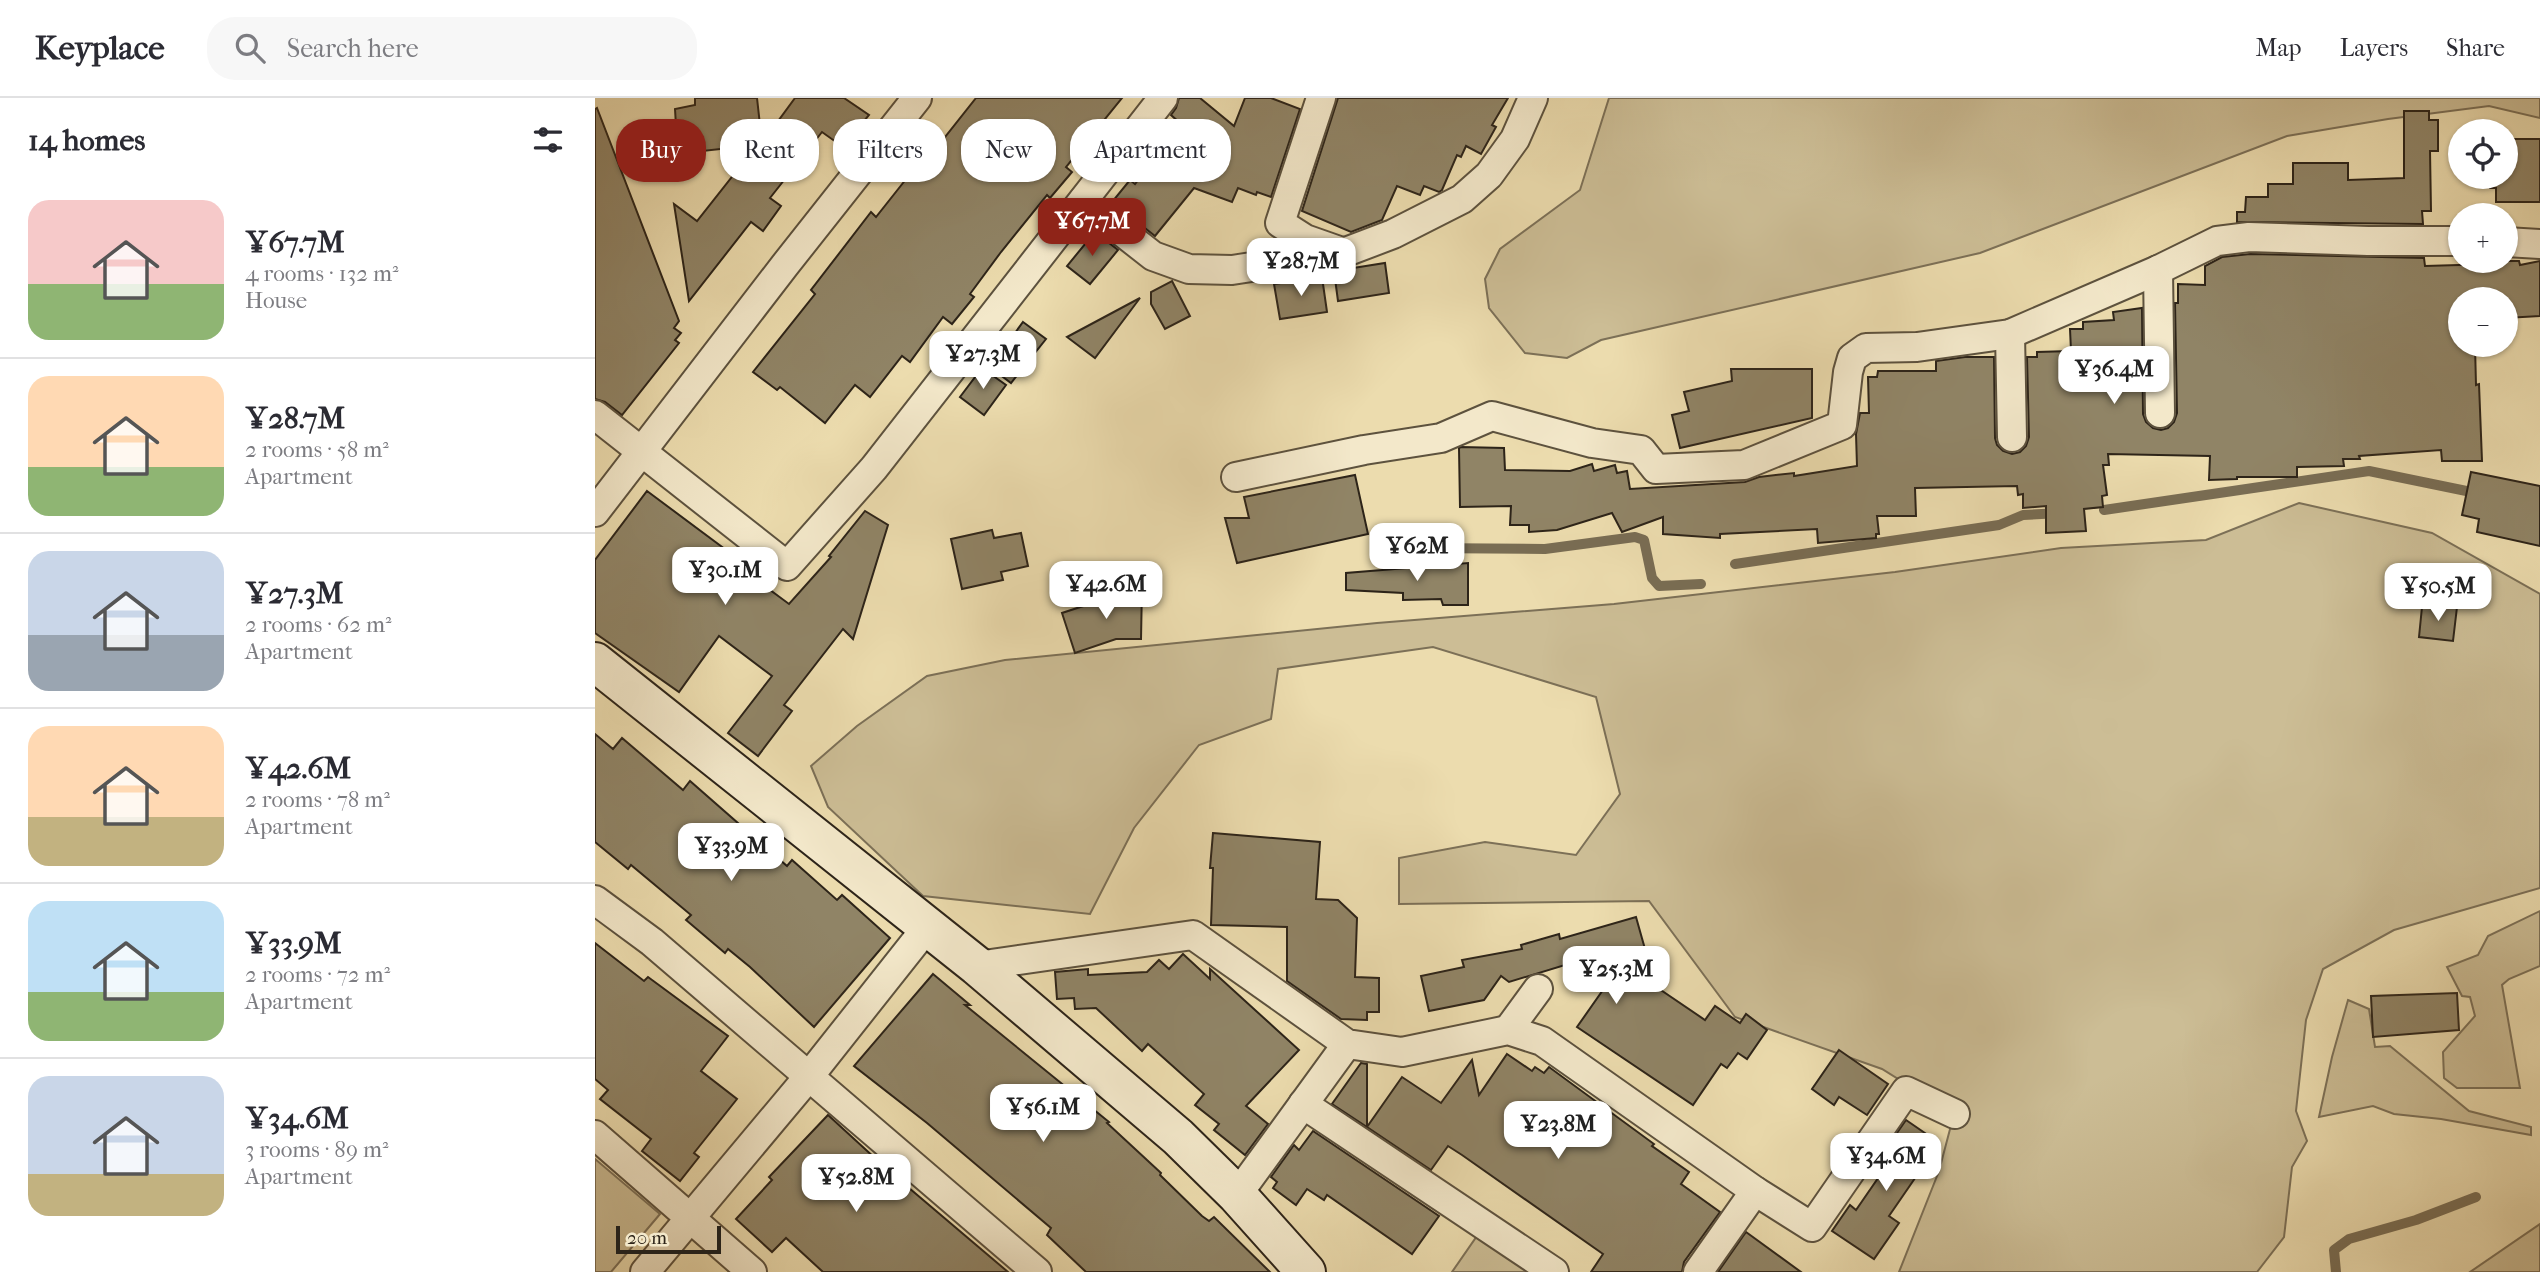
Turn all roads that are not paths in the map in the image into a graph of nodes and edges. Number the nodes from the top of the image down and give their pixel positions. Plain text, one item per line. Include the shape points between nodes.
1 (917, 98) edge
2 (1163, 98) edge
3 (1321, 98) edge
4 (1533, 98) edge
5 (1083, 201) junction
6 (2448, 241) edge
7 (2518, 243) edge
8 (2540, 244) edge
9 (1343, 253) junction
10 (2158, 270) junction
11 (2010, 334) junction
12 (2160, 413) dead end
13 (595, 415) edge
14 (2012, 437) dead end
15 (643, 451) junction
16 (1236, 478) dead end
17 (595, 512) edge
18 (595, 662) edge
19 (595, 900) edge
20 (928, 926) junction
21 (977, 965) junction
22 (1538, 989) dead end
23 (1508, 1030) junction
24 (1346, 1044) junction
25 (810, 1075) junction
26 (1303, 1104) junction
27 (1955, 1114) dead end
28 (595, 1135) edge
29 (1755, 1191) junction
30 (1237, 1195) junction
31 (692, 1219) junction
32 (645, 1272) edge
33 (752, 1272) edge
34 (1037, 1272) edge
35 (1306, 1272) edge
36 (1554, 1272) edge
37 (1698, 1272) edge

1 - 15 street
2 - 5 street
3 - 9 street via 1280,223 1304,239
4 - 9 street via 1515,139 1489,175 1462,200
5 - 9 street via 1153,256 1189,269 1233,270
5 - 15 street via 874,468 787,566
6 - 10 street via 2249,237 2217,241
7 - 8 street
10 - 11 street
10 - 12 street
11 - 14 street
11 - 16 street via 1917,347 1866,348 1852,358 1842,425 1744,465 1656,469 1641,450 1592,443 1492,416 1441,438
13 - 15 street
15 - 17 street
18 - 20 street
19 - 25 street
20 - 21 street
20 - 25 street
21 - 24 street via 1193,935
21 - 30 street via 1178,1137
22 - 23 street
23 - 24 street via 1402,1052
23 - 29 street via 1542,1041
24 - 26 street
25 - 31 street
25 - 34 street
26 - 30 street
26 - 36 street
27 - 29 street via 1906,1091 1812,1227
28 - 31 street
29 - 37 street
30 - 35 street
31 - 32 street
31 - 33 street

